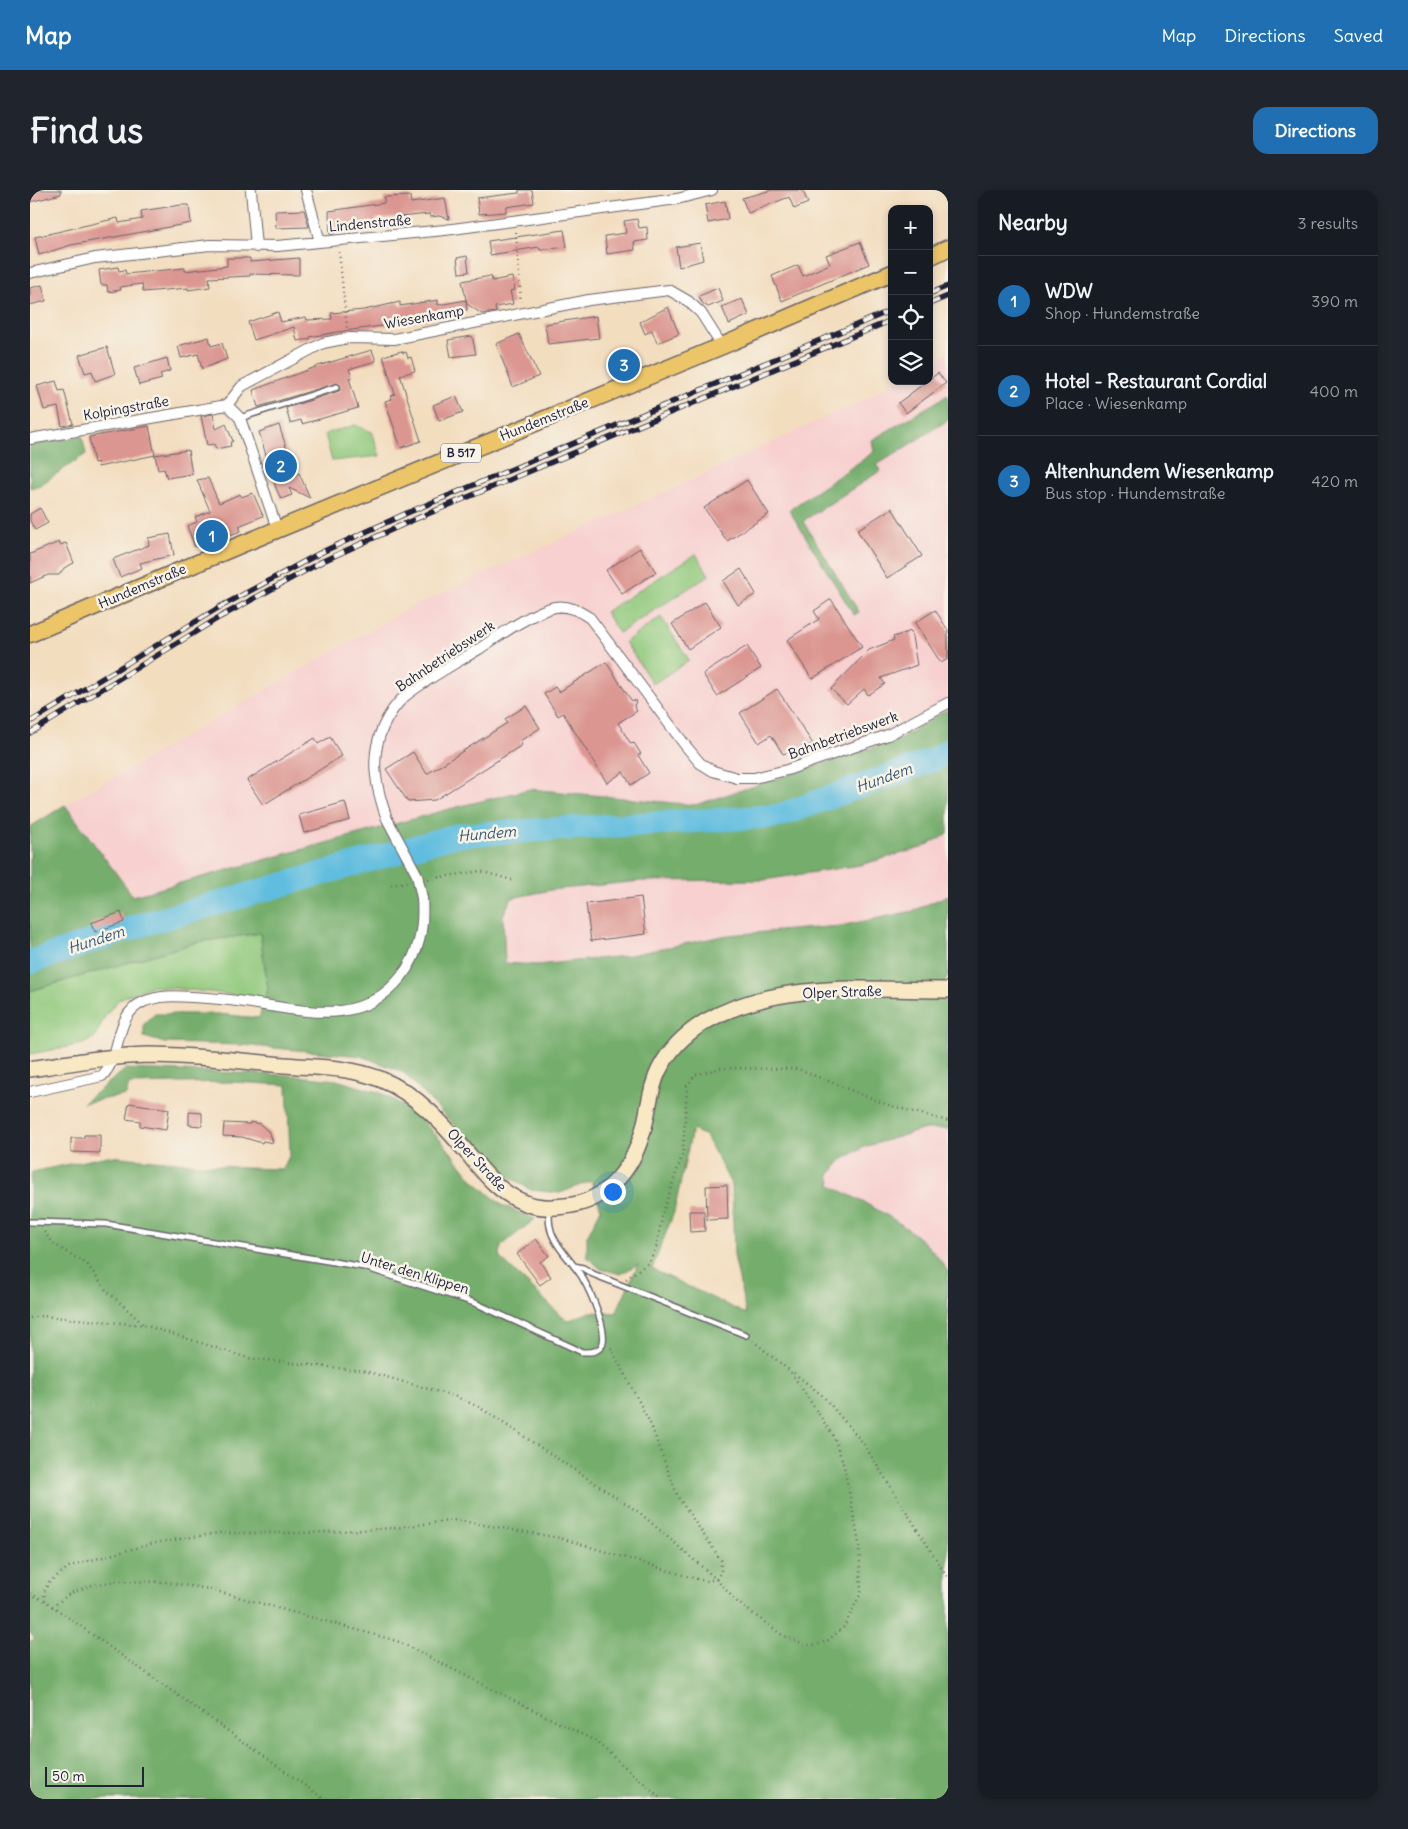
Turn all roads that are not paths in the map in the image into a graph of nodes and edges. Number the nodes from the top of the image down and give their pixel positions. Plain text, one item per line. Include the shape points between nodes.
1 (251, 190) edge
2 (306, 190) edge
3 (712, 190) edge
4 (674, 194) edge
5 (320, 242) junction
6 (256, 247) junction
7 (948, 248) edge
8 (933, 254) edge
9 (30, 273) edge
10 (888, 275) edge
11 (722, 346) junction
12 (337, 387) dead end
13 (227, 405) junction
14 (240, 418) junction
15 (30, 439) edge
16 (278, 529) junction
17 (30, 634) edge
18 (948, 703) edge
19 (948, 990) edge
20 (114, 1057) junction
21 (30, 1069) edge
22 (30, 1092) edge
23 (549, 1207) junction
24 (30, 1222) edge
25 (574, 1266) junction
26 (746, 1335) road end

1 - 6 street
2 - 5 street
3 - 4 street, Lindenstraße
4 - 5 street, Lindenstraße via 515,221
5 - 6 street, Lindenstraße
6 - 9 street, Lindenstraße via 210,245 95,258
7 - 8 main road
10 - 11 main road, Hundemstraße / B 517
11 - 13 street, Wiesenkamp via 701,313 668,290 589,300 394,339 348,338 324,343 242,386
11 - 16 main road, Hundemstraße / B 517
12 - 14 lane
13 - 14 street
13 - 15 street, Kolpingstraße
14 - 16 street
16 - 17 main road, Hundemstraße / B 517
18 - 20 street, Bahnbetriebswerk, bridge via 888,735 787,770 754,778 720,774 700,763 590,618 568,607 554,607 509,630 404,698 391,712 379,740 374,769 377,792 417,875 424,921 420,942 409,967 393,986 371,1002 350,1009 304,1012 220,999 158,997 143,1002 130,1012 123,1022
19 - 23 main road, Olper Straße via 823,990 746,1005 704,1023 674,1046 664,1061 653,1084 643,1131 628,1166 616,1183 596,1198
20 - 21 main road, Olper Straße
20 - 22 street via 106,1072 96,1079
20 - 23 main road, Olper Straße via 150,1055 322,1066 352,1070 380,1079 405,1092 432,1113 503,1191 523,1202
23 - 25 lane via 549,1226 554,1239
24 - 25 lane, Unter den Klippen via 106,1224 364,1267 475,1303 582,1352 593,1352 601,1348 605,1340 599,1314
25 - 26 lane

